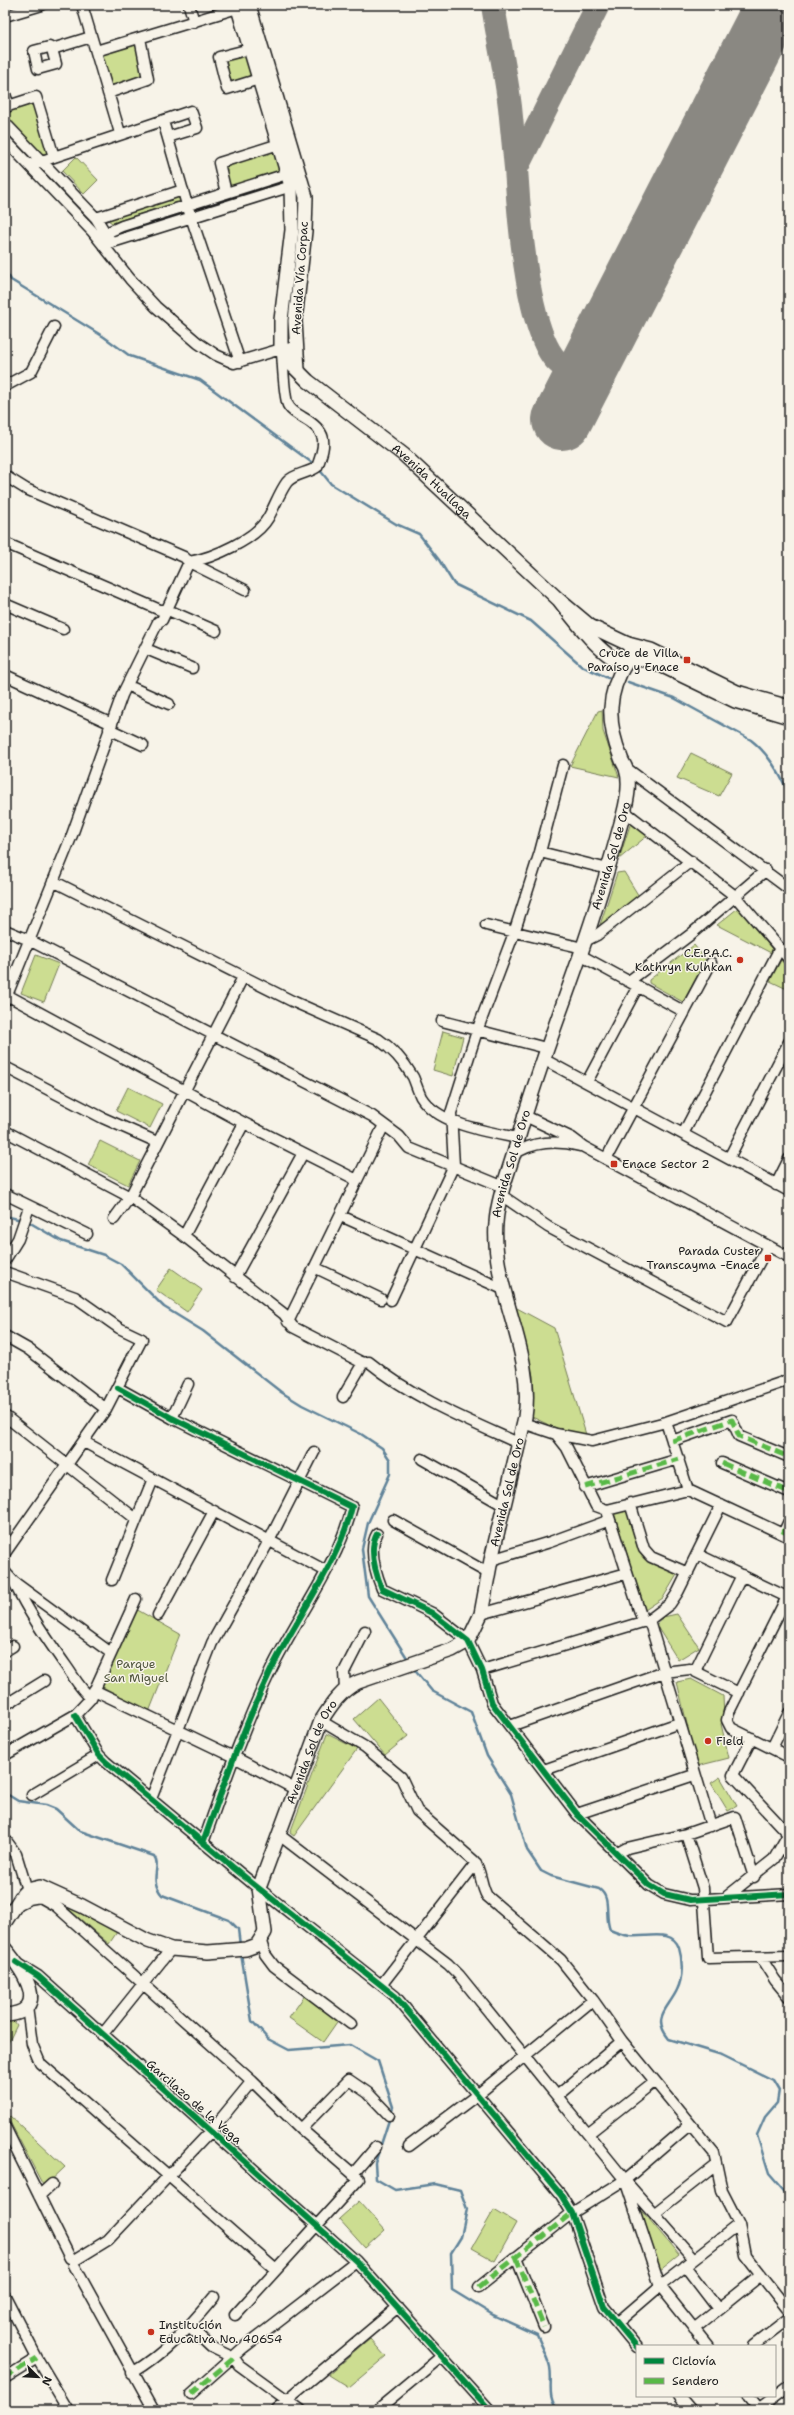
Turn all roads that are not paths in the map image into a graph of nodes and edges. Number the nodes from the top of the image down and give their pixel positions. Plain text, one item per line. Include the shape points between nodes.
1 (82, 5) edge
2 (189, 5) edge
3 (38, 6) edge
4 (243, 6) edge
5 (5, 16) edge
6 (194, 22) junction
7 (91, 37) junction
8 (140, 38) junction
9 (52, 49) dead end
10 (250, 49) junction
11 (96, 51) junction
12 (259, 79) junction
13 (108, 93) junction
14 (5, 94) edge
15 (7, 106) edge
16 (163, 121) junction
17 (5, 124) edge
18 (120, 133) junction
19 (168, 137) junction
20 (5, 140) edge
21 (279, 144) junction
22 (54, 157) junction
23 (40, 160) junction
24 (30, 165) junction
25 (295, 178) junction
26 (183, 190) junction
27 (226, 193) junction
28 (187, 205) junction
29 (192, 217) junction
30 (96, 218) junction
31 (104, 239) junction
32 (54, 327) dead end
33 (296, 348) junction
34 (281, 349) junction
35 (240, 362) junction
36 (298, 370) junction
37 (5, 386) edge
38 (286, 388) junction
39 (5, 476) edge
40 (5, 543) edge
41 (189, 562) junction
42 (245, 590) dead end
43 (559, 600) junction
44 (5, 604) edge
45 (168, 610) junction
46 (162, 620) junction
47 (63, 629) dead end
48 (216, 631) dead end
49 (627, 643) junction
50 (151, 651) junction
51 (621, 662) junction
52 (192, 668) dead end
53 (5, 675) edge
54 (133, 688) junction
55 (121, 703) junction
56 (169, 704) dead end
57 (789, 707) edge
58 (789, 717) edge
59 (111, 727) junction
60 (143, 745) dead end
61 (563, 765) dead end
62 (626, 768) junction
63 (624, 811) junction
64 (540, 852) junction
65 (691, 861) junction
66 (608, 869) junction
67 (766, 870) junction
68 (53, 881) junction
69 (789, 889) edge
70 (735, 896) junction
71 (486, 925) dead end
72 (5, 930) edge
73 (514, 933) junction
74 (29, 940) junction
75 (583, 948) junction
76 (780, 948) junction
77 (789, 959) edge
78 (711, 963) dead end
79 (243, 977) junction
80 (633, 983) junction
81 (6, 996) edge
82 (685, 1012) junction
83 (442, 1021) dead end
84 (477, 1031) junction
85 (213, 1036) junction
86 (789, 1042) edge
87 (545, 1054) junction
88 (5, 1067) edge
89 (587, 1082) junction
90 (184, 1091) junction
91 (634, 1108) junction
92 (523, 1115) junction
93 (451, 1121) junction
94 (244, 1123) junction
95 (384, 1125) junction
96 (5, 1131) edge
97 (683, 1134) junction
98 (518, 1138) junction
99 (157, 1142) junction
100 (584, 1147) junction
101 (303, 1153) junction
102 (513, 1155) junction
103 (606, 1158) junction
104 (729, 1158) junction
105 (789, 1159) edge
106 (454, 1165) junction
107 (356, 1180) junction
108 (776, 1184) junction
109 (502, 1191) junction
110 (789, 1191) edge
111 (5, 1194) edge
112 (130, 1198) junction
113 (29, 1207) junction
114 (341, 1216) junction
115 (114, 1219) dead end
116 (87, 1234) dead end
117 (184, 1236) junction
118 (768, 1246) junction
119 (415, 1249) junction
120 (789, 1257) edge
121 (5, 1260) edge
122 (316, 1268) junction
123 (5, 1272) edge
124 (235, 1277) junction
125 (503, 1288) junction
126 (288, 1322) junction
127 (5, 1336) edge
128 (363, 1363) junction
129 (789, 1380) edge
130 (188, 1384) dead end
131 (118, 1388) junction
132 (343, 1397) dead end
133 (106, 1409) junction
134 (5, 1416) edge
135 (172, 1418) junction
136 (666, 1422) junction
137 (523, 1423) junction
138 (556, 1434) junction
139 (672, 1441) junction
140 (84, 1442) junction
141 (518, 1443) junction
142 (314, 1452) dead end
143 (789, 1457) edge
144 (422, 1459) dead end
145 (679, 1459) junction
146 (722, 1463) dead end
147 (68, 1466) junction
148 (153, 1479) junction
149 (300, 1480) junction
150 (585, 1487) junction
151 (688, 1490) junction
152 (789, 1492) edge
153 (630, 1503) junction
154 (503, 1505) junction
155 (721, 1506) junction
156 (607, 1510) junction
157 (214, 1511) junction
158 (136, 1519) junction
159 (393, 1520) dead end
160 (610, 1520) junction
161 (789, 1521) edge
162 (377, 1534) dead end
163 (786, 1536) edge
164 (269, 1541) junction
165 (5, 1553) edge
166 (697, 1554) junction
167 (490, 1566) junction
168 (326, 1571) junction
169 (5, 1572) edge
170 (627, 1573) junction
171 (688, 1573) junction
172 (742, 1575) junction
173 (112, 1580) dead end
174 (14, 1582) junction
175 (788, 1598) edge
176 (136, 1599) dead end
177 (481, 1614) junction
178 (158, 1615) dead end
179 (646, 1621) junction
180 (365, 1631) dead end
181 (468, 1641) junction
182 (111, 1652) junction
183 (482, 1670) junction
184 (695, 1671) junction
185 (664, 1672) junction
186 (44, 1681) dead end
187 (345, 1690) junction
188 (739, 1693) junction
189 (92, 1694) junction
190 (5, 1705) edge
191 (789, 1713) edge
192 (75, 1715) junction
193 (320, 1721) junction
194 (679, 1723) junction
195 (510, 1726) junction
196 (177, 1731) junction
197 (752, 1738) junction
198 (772, 1748) junction
199 (5, 1755) edge
200 (99, 1755) junction
201 (234, 1757) junction
202 (789, 1757) edge
203 (544, 1770) junction
204 (694, 1775) junction
205 (295, 1789) junction
206 (32, 1795) dead end
207 (150, 1799) junction
208 (577, 1814) junction
209 (711, 1826) junction
210 (278, 1834) junction
211 (686, 1834) junction
212 (789, 1834) edge
213 (5, 1839) edge
214 (203, 1843) junction
215 (616, 1854) junction
216 (476, 1863) junction
217 (754, 1876) junction
218 (258, 1888) junction
219 (28, 1890) junction
220 (789, 1894) edge
221 (725, 1898) junction
222 (704, 1900) junction
223 (13, 1907) junction
224 (5, 1922) edge
225 (417, 1940) junction
226 (257, 1945) junction
227 (5, 1949) edge
228 (171, 1950) junction
229 (789, 1956) edge
230 (761, 1958) junction
231 (16, 1962) junction
232 (382, 1984) junction
233 (144, 1985) junction
234 (789, 1997) edge
235 (593, 2000) junction
236 (27, 2007) junction
237 (5, 2015) edge
238 (351, 2024) dead end
239 (102, 2035) junction
240 (622, 2041) junction
241 (523, 2056) junction
242 (252, 2080) junction
243 (655, 2081) junction
244 (477, 2095) junction
245 (557, 2096) junction
246 (389, 2116) dead end
247 (689, 2125) junction
248 (5, 2127) edge
249 (301, 2128) junction
250 (211, 2131) junction
251 (589, 2133) junction
252 (409, 2146) dead end
253 (376, 2148) dead end
254 (716, 2165) junction
255 (353, 2174) junction
256 (168, 2177) junction
257 (625, 2180) junction
258 (52, 2184) dead end
259 (39, 2196) junction
260 (572, 2213) junction
261 (654, 2213) junction
262 (739, 2224) junction
263 (317, 2225) junction
264 (516, 2257) junction
265 (694, 2259) junction
266 (74, 2261) junction
267 (356, 2261) junction
268 (685, 2266) junction
269 (276, 2270) junction
270 (761, 2275) junction
271 (660, 2286) junction
272 (479, 2287) dead end
273 (214, 2297) dead end
274 (6, 2299) edge
275 (398, 2307) junction
276 (718, 2309) junction
277 (789, 2311) edge
278 (235, 2315) dead end
279 (789, 2318) edge
280 (617, 2323) junction
281 (189, 2326) junction
282 (544, 2327) dead end
283 (694, 2329) junction
284 (707, 2345) edge
285 (754, 2345) edge
286 (636, 2346) edge
287 (442, 2356) junction
288 (37, 2358) junction
289 (234, 2358) junction
290 (132, 2373) junction
291 (5, 2378) edge
292 (789, 2386) edge
293 (191, 2394) dead end
294 (776, 2396) edge
295 (680, 2397) edge
296 (750, 2397) edge
297 (775, 2397) edge
298 (286, 2400) junction
299 (486, 2409) edge
300 (68, 2410) edge
301 (154, 2410) edge
302 (275, 2410) edge
303 (301, 2410) edge
304 (377, 2410) edge
305 (691, 2410) edge
306 (759, 2410) edge

1 - 7 street
2 - 6 street
3 - 5 street
4 - 6 street
4 - 10 main road, Avenida Vía Corpac
4 - 25 main road, Avenida Vía Corpac
6 - 8 street
7 - 9 street
7 - 11 street
8 - 11 street
8 - 13 street via 148,79
10 - 12 main road, Avenida Vía Corpac
10 - 12 street via 219,57 227,88
11 - 13 street
12 - 21 main road, Avenida Vía Corpac
13 - 18 street
14 - 15 street
15 - 22 street via 36,97
16 - 18 street
16 - 19 street
16 - 19 street via 168,117 191,111 197,128
17 - 23 street
18 - 22 street
19 - 26 street
20 - 24 street
21 - 25 main road, Avenida Vía Corpac
21 - 27 street via 219,163
22 - 23 street
23 - 24 street
23 - 30 street
24 - 31 street
25 - 27 street
25 - 29 street
25 - 33 main road, Avenida Vía Corpac via 306,197 305,231 295,320
25 - 34 main road, Avenida Vía Corpac via 292,230 281,320
26 - 28 street
26 - 30 street
27 - 28 street
28 - 29 street
28 - 31 street
29 - 31 street
29 - 35 street
30 - 31 street
31 - 35 street via 130,279 178,326 216,355
32 - 37 street via 36,366 31,372
33 - 34 street
33 - 36 main road, Avenida Vía Corpac
34 - 35 street
34 - 36 main road, Avenida Vía Corpac via 288,361
34 - 38 street
36 - 38 street via 292,374
36 - 43 main road, Avenida Huallaga via 308,381 404,455
38 - 41 street via 287,402 291,409 319,428 323,435 324,446 317,467 291,478 268,518 254,532 206,559
39 - 41 street via 26,489 184,557
40 - 45 street via 160,610
41 - 42 street
41 - 45 street
43 - 49 main road, Avenida Huallaga via 590,626
43 - 51 main road, Avenida Huallaga via 580,626
44 - 47 street
45 - 46 street
45 - 48 street
46 - 50 street via 164,624
46 - 55 street via 158,622 122,695
49 - 51 main road, Avenida Sol de Oro via 615,645 613,651
49 - 57 main road, Avenida Huallaga via 651,650 737,692
50 - 52 street
50 - 54 street
51 - 58 main road via 650,660 735,701
51 - 62 main road, Avenida Sol de Oro via 613,691 610,717 611,729
53 - 59 street
54 - 55 street via 128,698
54 - 56 street
55 - 59 street
59 - 60 street
59 - 68 street
61 - 64 street
62 - 63 main road, Avenida Sol de Oro via 628,780
62 - 67 street
63 - 65 street
63 - 66 main road, Avenida Sol de Oro
64 - 66 street
64 - 73 street
65 - 70 street
65 - 75 street
66 - 75 main road, Avenida Sol de Oro
67 - 69 street
67 - 70 street
68 - 74 street
68 - 79 street
70 - 76 street
70 - 80 street
71 - 73 street
72 - 74 street
73 - 75 street
73 - 84 street
74 - 81 street
74 - 85 street
75 - 80 street
75 - 87 main road, Avenida Sol de Oro
76 - 77 street
76 - 97 street
78 - 82 street
79 - 85 street
79 - 93 street via 378,1039 390,1047 413,1078 422,1098
80 - 82 street
80 - 89 street
81 - 90 street
82 - 91 street
83 - 84 street
84 - 87 street
84 - 93 street via 451,1113
85 - 90 street
85 - 95 street via 372,1116
86 - 104 street
87 - 89 street
87 - 92 main road, Avenida Sol de Oro
88 - 99 street via 102,1118
89 - 91 street
90 - 94 street
90 - 99 street
91 - 97 street
91 - 103 street
92 - 98 main road, Avenida Sol de Oro
92 - 100 street via 572,1138
93 - 98 street
93 - 106 street
94 - 101 street
94 - 117 street
95 - 106 street via 399,1136 409,1148
95 - 107 street
96 - 112 street
97 - 104 street
98 - 102 main road, Avenida Sol de Oro
99 - 112 street
100 - 102 street via 550,1142 527,1147
100 - 103 street
101 - 107 street
101 - 124 street
102 - 109 main road, Avenida Sol de Oro
103 - 118 street
104 - 108 street
105 - 108 street
106 - 109 street
106 - 119 street
107 - 114 street
108 - 110 street
109 - 118 street via 548,1227 727,1322
109 - 125 main road, Avenida Sol de Oro via 496,1238
111 - 113 street
112 - 115 street
112 - 117 street
113 - 116 street
113 - 121 street via 18,1239
114 - 119 street
114 - 122 street
117 - 124 street
118 - 120 street
119 - 122 street via 386,1300
119 - 125 street
122 - 126 street
123 - 131 street via 74,1298 119,1328 142,1339
124 - 126 street via 284,1314
125 - 137 main road, Avenida Sol de Oro via 526,1374 527,1400
126 - 128 street
127 - 133 street via 28,1349
128 - 132 street
128 - 141 street via 369,1362 402,1386
129 - 136 street
130 - 135 street
131 - 133 street
131 - 135 street
133 - 140 street
134 - 147 street
135 - 149 street
136 - 138 street via 592,1441
136 - 139 street
137 - 138 street
137 - 141 main road, Avenida Sol de Oro
138 - 150 street via 567,1448
139 - 143 street via 732,1420 739,1436
139 - 145 street
140 - 147 street
140 - 148 street
141 - 154 main road, Avenida Sol de Oro
142 - 149 street
144 - 154 street
145 - 150 street
145 - 151 street
146 - 152 street
147 - 158 street
147 - 165 street
148 - 157 street
148 - 158 street
149 - 164 street
149 - 168 street via 352,1507 342,1539
150 - 156 street via 596,1506
151 - 153 street
151 - 155 street
153 - 156 street
153 - 171 street via 644,1549 651,1557
154 - 167 main road, Avenida Sol de Oro
155 - 163 street
155 - 166 street
156 - 160 street
157 - 164 street
157 - 178 street
158 - 173 street
159 - 167 street
160 - 167 street
160 - 170 street
161 - 163 street
162 - 181 street via 373,1543 377,1576 382,1589 432,1613
164 - 168 street
164 - 196 street via 212,1643
166 - 171 street
166 - 172 street
167 - 177 main road, Avenida Sol de Oro
168 - 201 street via 272,1669
169 - 174 street
170 - 177 street
170 - 179 street
171 - 179 street via 670,1604
172 - 175 street
172 - 184 street
174 - 182 street
174 - 189 street via 23,1602 84,1692
175 - 188 street
176 - 182 street
177 - 181 main road, Avenida Sol de Oro
179 - 183 street
179 - 185 street
180 - 187 street via 344,1672
181 - 183 street
181 - 187 main road, Avenida Sol de Oro via 452,1650 374,1676
182 - 189 street
183 - 195 street via 492,1703
184 - 185 street via 681,1669
184 - 188 street
185 - 194 street
185 - 195 street
186 - 190 street
187 - 193 main road, Avenida Sol de Oro
188 - 197 street via 728,1716 728,1725
189 - 192 street
189 - 196 street
191 - 198 street
192 - 199 street
192 - 200 street
193 - 205 main road, Avenida Sol de Oro
193 - 216 street via 365,1747 401,1777 417,1810
194 - 203 street
194 - 204 street
195 - 203 street
196 - 201 street
196 - 207 street
197 - 198 street
197 - 212 street via 734,1775
198 - 202 street
200 - 206 street
200 - 207 street
201 - 205 street
201 - 214 street
203 - 208 street
204 - 208 street
204 - 209 street
205 - 210 main road, Avenida Sol de Oro
207 - 214 street
208 - 215 street
209 - 211 street
209 - 217 street via 735,1817
210 - 218 main road, Avenida Sol de Oro
210 - 225 street
211 - 215 street via 627,1848
211 - 222 street via 703,1888
212 - 217 street via 774,1859
213 - 219 street via 16,1854
214 - 218 street
215 - 222 street via 656,1890 681,1899
216 - 225 street
216 - 235 street via 482,1888 487,1896 561,1960
217 - 221 street
218 - 226 main road via 265,1926 264,1937
218 - 232 street
219 - 223 main road
219 - 228 main road via 40,1887 53,1892 148,1941
220 - 221 street
221 - 222 street
222 - 230 street via 708,1958
223 - 224 main road
223 - 233 street via 34,1897 48,1901
225 - 232 street
225 - 241 street via 459,1974
226 - 228 main road via 208,1952
226 - 238 street via 274,1966
227 - 231 main road
228 - 233 street
229 - 230 street
230 - 234 street via 774,1980
231 - 236 main road via 30,1992 31,2000
231 - 239 street, Garcilazo de la Vega via 38,1976
232 - 244 street via 406,2008
233 - 239 street
233 - 242 street
235 - 240 street
235 - 241 street
236 - 237 main road via 18,2013
236 - 256 street via 32,2044 40,2063
239 - 250 street, Garcilazo de la Vega
240 - 243 street
240 - 245 street
241 - 244 street
241 - 245 street
242 - 249 street
242 - 250 street
243 - 247 street
243 - 251 street
244 - 252 street
244 - 260 street via 556,2189
245 - 251 street
246 - 249 street via 368,2093 349,2080
247 - 254 street via 714,2153
247 - 257 street
248 - 259 street
249 - 255 street
250 - 256 street
250 - 263 street, Garcilazo de la Vega
251 - 257 street
253 - 255 street
254 - 261 street
254 - 262 street via 722,2191
255 - 263 street via 359,2179
256 - 266 street via 108,2240
256 - 269 street
257 - 260 street
257 - 261 street
257 - 271 street
258 - 259 street
259 - 266 street
260 - 264 street
260 - 280 street via 604,2307
261 - 265 street
262 - 265 street
262 - 270 street via 745,2254
263 - 267 street, Garcilazo de la Vega
263 - 269 street
264 - 272 street
264 - 282 street
265 - 268 street
266 - 290 street
267 - 275 street, Garcilazo de la Vega
267 - 289 street via 243,2348
268 - 271 street
268 - 276 street
269 - 278 street
270 - 276 street
270 - 277 street
271 - 280 street
271 - 283 street
273 - 281 street
274 - 288 street
275 - 287 street, Garcilazo de la Vega
275 - 298 street
276 - 283 street
279 - 285 street
280 - 286 street
281 - 289 street via 210,2347
281 - 290 street via 157,2358
283 - 284 street
287 - 299 street, Garcilazo de la Vega
287 - 304 street
288 - 291 street
288 - 300 street
289 - 293 street
289 - 298 street via 239,2365
290 - 301 street
292 - 294 street
295 - 305 street
296 - 306 street
297 - 306 street
298 - 302 street
298 - 303 street

